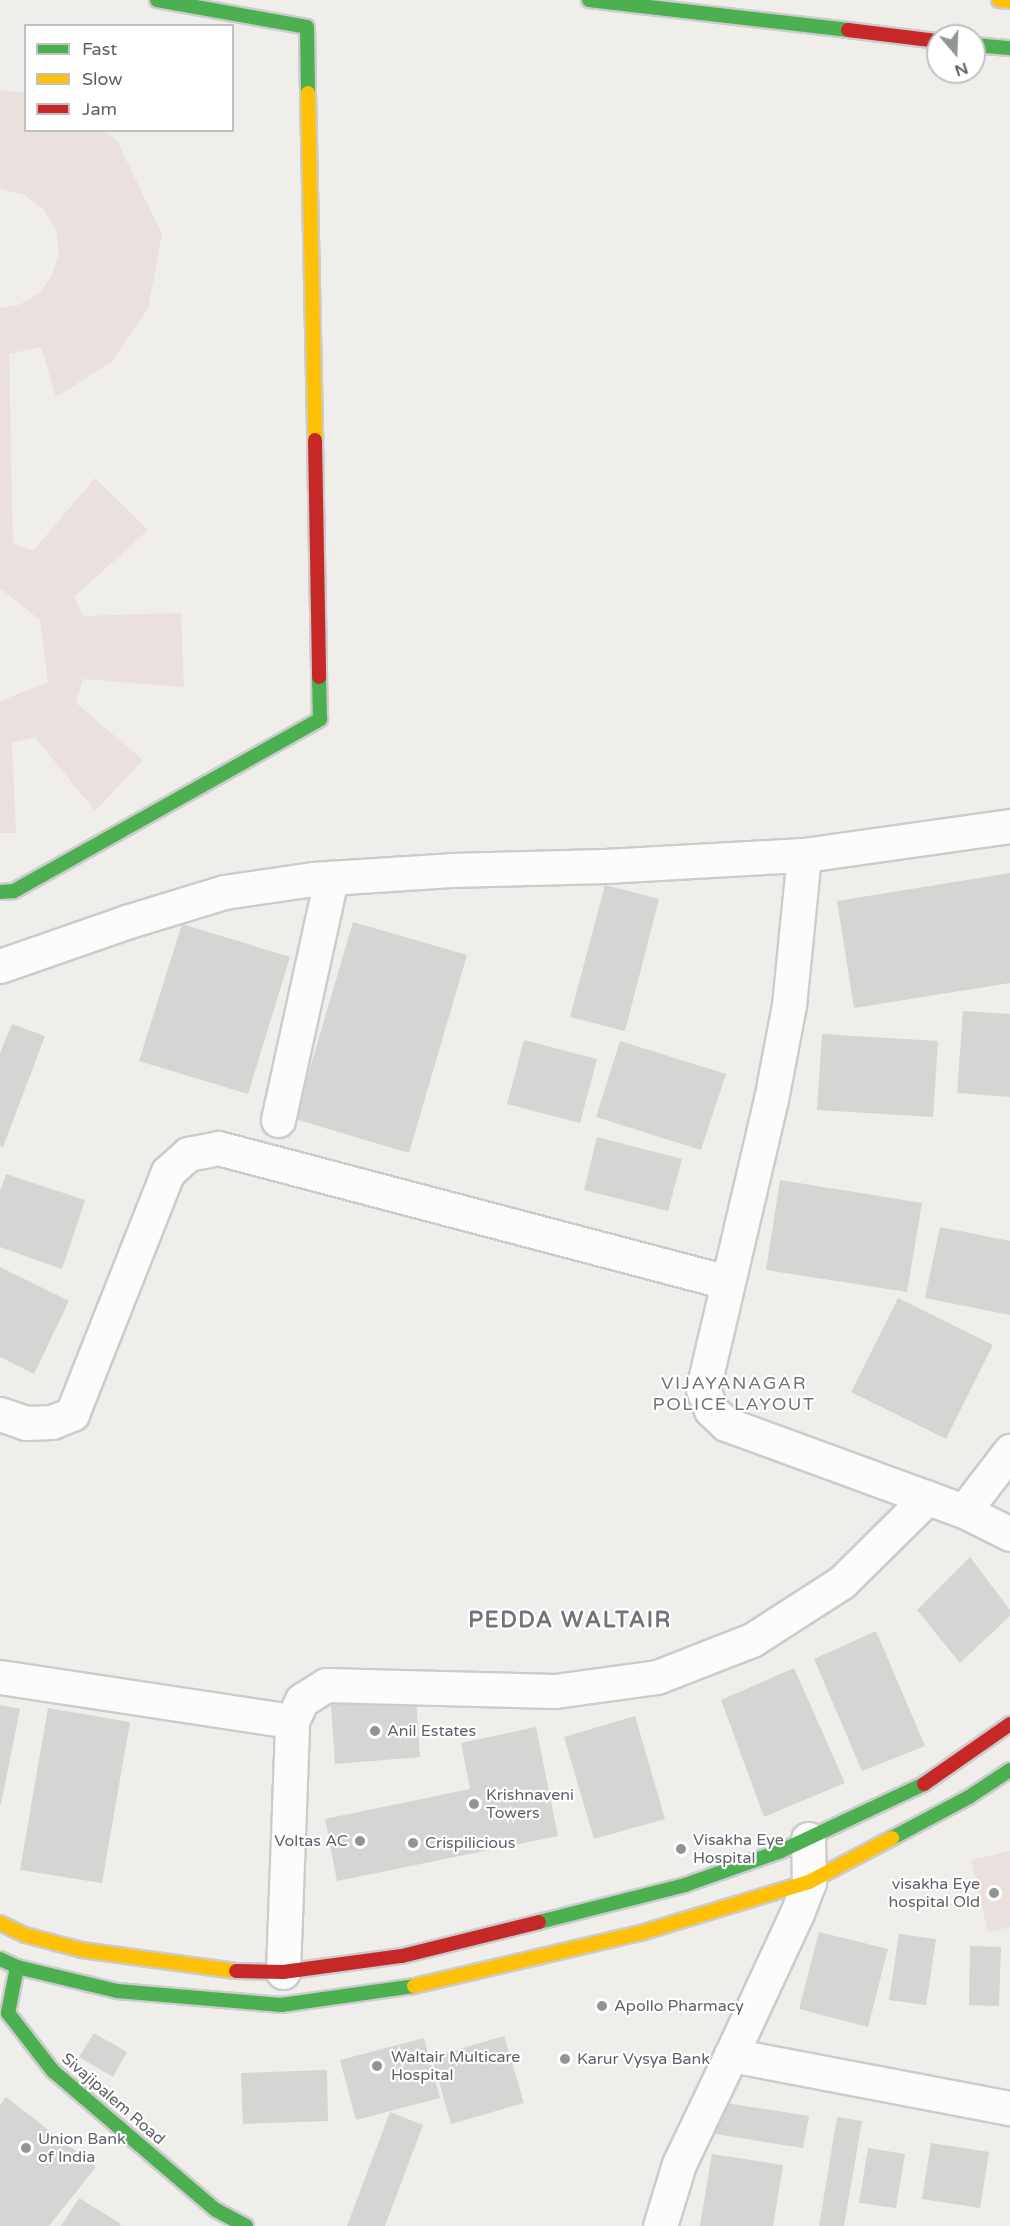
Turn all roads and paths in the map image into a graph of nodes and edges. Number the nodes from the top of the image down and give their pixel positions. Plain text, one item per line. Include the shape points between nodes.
1 (157, 0) edge
2 (589, 0) edge
3 (999, 0) edge
4 (1010, 2) edge
5 (926, 40) edge
6 (986, 46) edge
7 (1010, 48) edge
8 (1010, 826) edge
9 (804, 855) junction
10 (331, 878) junction
11 (0, 891) edge
12 (0, 966) edge
13 (278, 1120) dead end
14 (727, 1282) junction
15 (0, 1414) edge
16 (1010, 1451) edge
17 (927, 1498) junction
18 (964, 1511) junction
19 (1010, 1534) edge
20 (0, 1677) edge
21 (292, 1721) junction
22 (1010, 1724) edge
23 (1002, 1779) edge
24 (808, 1839) junction
25 (809, 1882) junction
26 (0, 1923) edge
27 (21, 1951) junction
28 (0, 1959) edge
29 (283, 1972) junction
30 (730, 2055) junction
31 (1010, 2108) edge
32 (246, 2226) edge
33 (660, 2226) edge

1 - 11 main road via 307,27 320,719 14,891
2 - 5 main road
3 - 4 main road
6 - 7 main road
8 - 9 street
9 - 10 street
9 - 14 street via 789,1005
10 - 12 street via 224,892
10 - 13 street
14 - 15 street via 218,1148 188,1154 168,1172 72,1414 52,1422 26,1423
14 - 17 street via 704,1389 711,1410 726,1424
16 - 18 street
17 - 18 street
17 - 21 street via 842,1582 752,1641 657,1677 555,1691 326,1685 303,1700
18 - 19 street
20 - 21 street
21 - 29 street
22 - 24 main road via 918,1788
23 - 25 main road
24 - 25 street
24 - 29 main road via 685,1885 402,1956
25 - 27 main road via 644,1932 412,1986 281,2005 117,1991
25 - 30 street
26 - 27 main road
27 - 28 main road
27 - 29 main road via 82,1950 240,1972
27 - 32 main road, Sivajipalem Road via 8,2013 53,2071 216,2210
30 - 31 street
30 - 33 street via 679,2164

